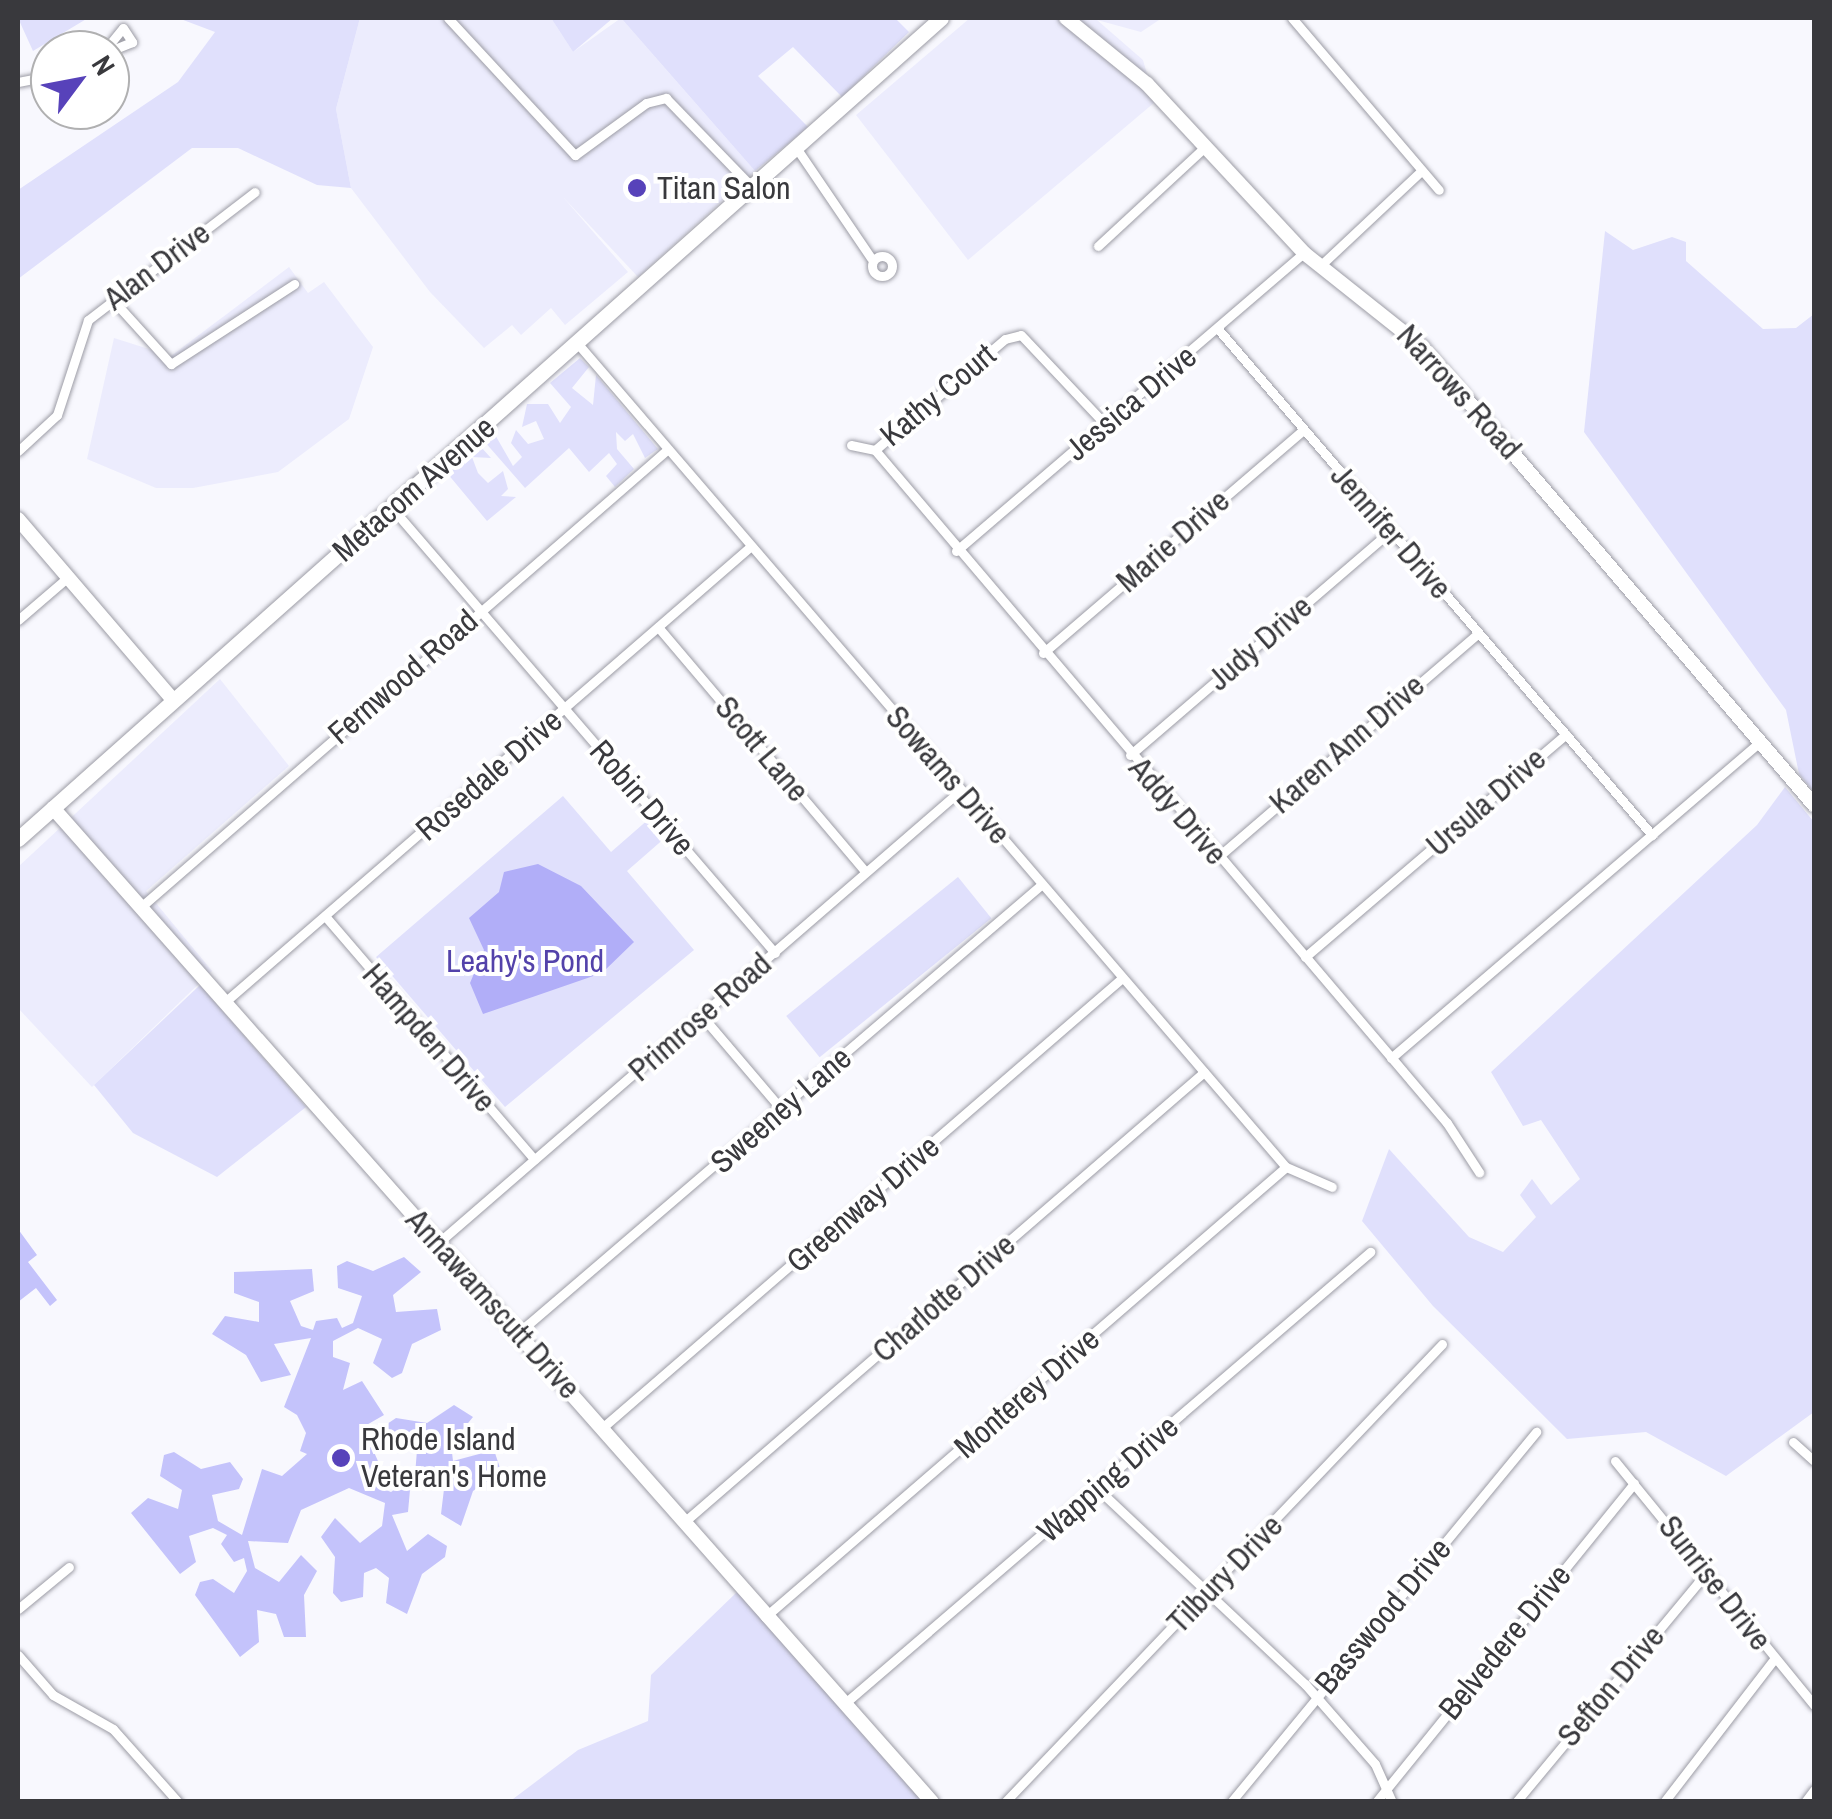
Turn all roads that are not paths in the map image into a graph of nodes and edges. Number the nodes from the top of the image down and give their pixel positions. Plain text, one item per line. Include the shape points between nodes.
1 (448, 18) edge
2 (941, 18) edge
3 (954, 18) edge
4 (1066, 18) edge
5 (1292, 18) edge
6 (803, 143) junction
7 (1206, 146) junction
8 (1422, 171) junction
9 (754, 188) junction
10 (1439, 190) dead end
11 (255, 192) dead end
12 (1098, 246) dead end
13 (1304, 253) junction
14 (870, 258) dead end
15 (1321, 264) junction
16 (294, 284) dead end
17 (112, 299) junction
18 (1218, 329) junction
19 (578, 344) junction
20 (1105, 424) junction
21 (1303, 430) junction
22 (852, 446) dead end
23 (667, 450) junction
24 (875, 450) junction
25 (18, 451) edge
26 (392, 508) junction
27 (18, 520) edge
28 (1390, 531) junction
29 (750, 547) junction
30 (956, 552) junction
31 (68, 578) junction
32 (481, 610) junction
33 (18, 620) edge
34 (658, 627) junction
35 (1478, 632) junction
36 (1043, 653) junction
37 (174, 700) junction
38 (565, 708) junction
39 (1566, 734) junction
40 (1762, 740) junction
41 (1130, 755) junction
42 (961, 790) junction
43 (1814, 805) edge
44 (53, 808) junction
45 (1652, 835) junction
46 (18, 839) edge
47 (1218, 857) junction
48 (865, 871) junction
49 (1042, 884) junction
50 (142, 906) junction
51 (325, 916) junction
52 (774, 952) junction
53 (1304, 957) junction
54 (1122, 978) junction
55 (226, 1002) junction
56 (702, 1016) junction
57 (1391, 1058) junction
58 (1204, 1072) junction
59 (782, 1110) junction
60 (534, 1159) junction
61 (1286, 1167) junction
62 (1479, 1172) dead end
63 (1332, 1187) dead end
64 (438, 1243) junction
65 (1370, 1252) dead end
66 (518, 1332) junction
67 (1442, 1344) dead end
68 (602, 1428) junction
69 (1536, 1432) dead end
70 (1793, 1442) dead end
71 (1615, 1461) dead end
72 (1814, 1461) edge
73 (1634, 1483) junction
74 (1099, 1490) junction
75 (683, 1522) junction
76 (69, 1566) dead end
77 (1707, 1572) junction
78 (1206, 1593) junction
79 (18, 1609) edge
80 (765, 1617) junction
81 (18, 1655) edge
82 (1774, 1659) junction
83 (1316, 1696) junction
84 (844, 1704) junction
85 (1814, 1705) edge
86 (1386, 1788) junction
87 (1814, 1790) edge
88 (178, 1802) edge
89 (932, 1802) edge
90 (1005, 1802) edge
91 (1230, 1802) edge
92 (1376, 1802) edge
93 (1392, 1802) edge
94 (1516, 1802) edge
95 (1664, 1802) edge
96 (1805, 1802) edge

1 - 9 street via 575,155 646,104 666,98
2 - 6 main road, Metacom Avenue
3 - 6 main road, Metacom Avenue
4 - 7 street, Narrows Road via 1114,53
5 - 8 street
6 - 9 main road, Metacom Avenue
6 - 14 street
7 - 12 street
7 - 13 street, Narrows Road
8 - 10 street
8 - 15 street
9 - 19 main road, Metacom Avenue
11 - 17 street, Alan Drive
13 - 15 street, Narrows Road
13 - 18 street, Jessica Drive
15 - 40 street, Narrows Road via 1434,361
16 - 17 street via 170,364
17 - 25 street, Alan Drive via 82,328 57,414
18 - 20 street, Jessica Drive
18 - 21 street, Jennifer Drive
19 - 23 street, Sowams Drive
19 - 26 main road, Metacom Avenue
20 - 24 street, Kathy Court via 1022,334 1005,339
20 - 30 street, Jessica Drive
21 - 28 street, Jennifer Drive
21 - 36 street, Marie Drive
22 - 24 street, Kathy Court
23 - 29 street, Sowams Drive
23 - 32 street, Fernwood Road
24 - 30 street, Addy Drive
26 - 32 street, Robin Drive
26 - 37 main road, Metacom Avenue
27 - 31 street
28 - 35 street, Jennifer Drive
28 - 41 street, Judy Drive
29 - 34 street, Rosedale Drive
29 - 42 street, Sowams Drive
30 - 36 street, Addy Drive
31 - 33 street
31 - 37 street
32 - 38 street, Robin Drive
32 - 50 street, Fernwood Road
34 - 38 street, Rosedale Drive
34 - 48 street, Scott Lane
35 - 39 street, Jennifer Drive
35 - 47 street, Karen Ann Drive
36 - 41 street, Addy Drive
37 - 44 main road, Metacom Avenue
38 - 51 street, Rosedale Drive
38 - 52 street, Robin Drive
39 - 45 street, Ursula Drive
39 - 53 street, Ursula Drive
40 - 43 street, Narrows Road
40 - 45 street
41 - 47 street, Addy Drive
42 - 48 street, Primrose Road
42 - 49 street, Sowams Drive
44 - 46 main road, Metacom Avenue
44 - 50 street, Annawamscutt Drive
45 - 57 street
47 - 53 street, Addy Drive
48 - 52 street, Primrose Road
49 - 54 street, Sowams Drive
49 - 59 street, Sweeney Lane
50 - 55 street, Annawamscutt Drive
51 - 55 street, Rosedale Drive
51 - 60 street, Hampden Drive
52 - 56 street, Primrose Road
53 - 57 street, Addy Drive
54 - 58 street, Sowams Drive
54 - 68 street, Greenway Drive
55 - 64 street, Annawamscutt Drive
56 - 59 street
56 - 60 street, Primrose Road
57 - 62 street, Addy Drive
58 - 61 street, Sowams Drive
58 - 75 street, Charlotte Drive
59 - 66 street, Sweeney Lane
60 - 64 street, Primrose Road
61 - 63 street, Sowams Drive
61 - 80 street, Monterey Drive
64 - 66 street, Annawamscutt Drive
65 - 74 street, Wapping Drive
66 - 68 street, Annawamscutt Drive
67 - 78 street, Tilbury Drive
68 - 75 street, Annawamscutt Drive
69 - 83 street, Basswood Drive
70 - 72 street
71 - 73 street, Sunrise Drive
73 - 77 street, Sunrise Drive
73 - 86 street, Belvedere Drive
74 - 78 street
74 - 84 street, Wapping Drive
75 - 80 street, Annawamscutt Drive
76 - 79 street
77 - 82 street, Sunrise Drive
77 - 94 street, Sefton Drive
78 - 83 street
78 - 90 street, Tilbury Drive
80 - 84 street, Annawamscutt Drive
81 - 88 street via 54,1695 114,1729
82 - 85 street, Sunrise Drive
82 - 95 street
83 - 86 street via 1375,1764
83 - 91 street, Basswood Drive
84 - 89 street, Annawamscutt Drive
86 - 92 street, Belvedere Drive
86 - 93 street
87 - 96 street

